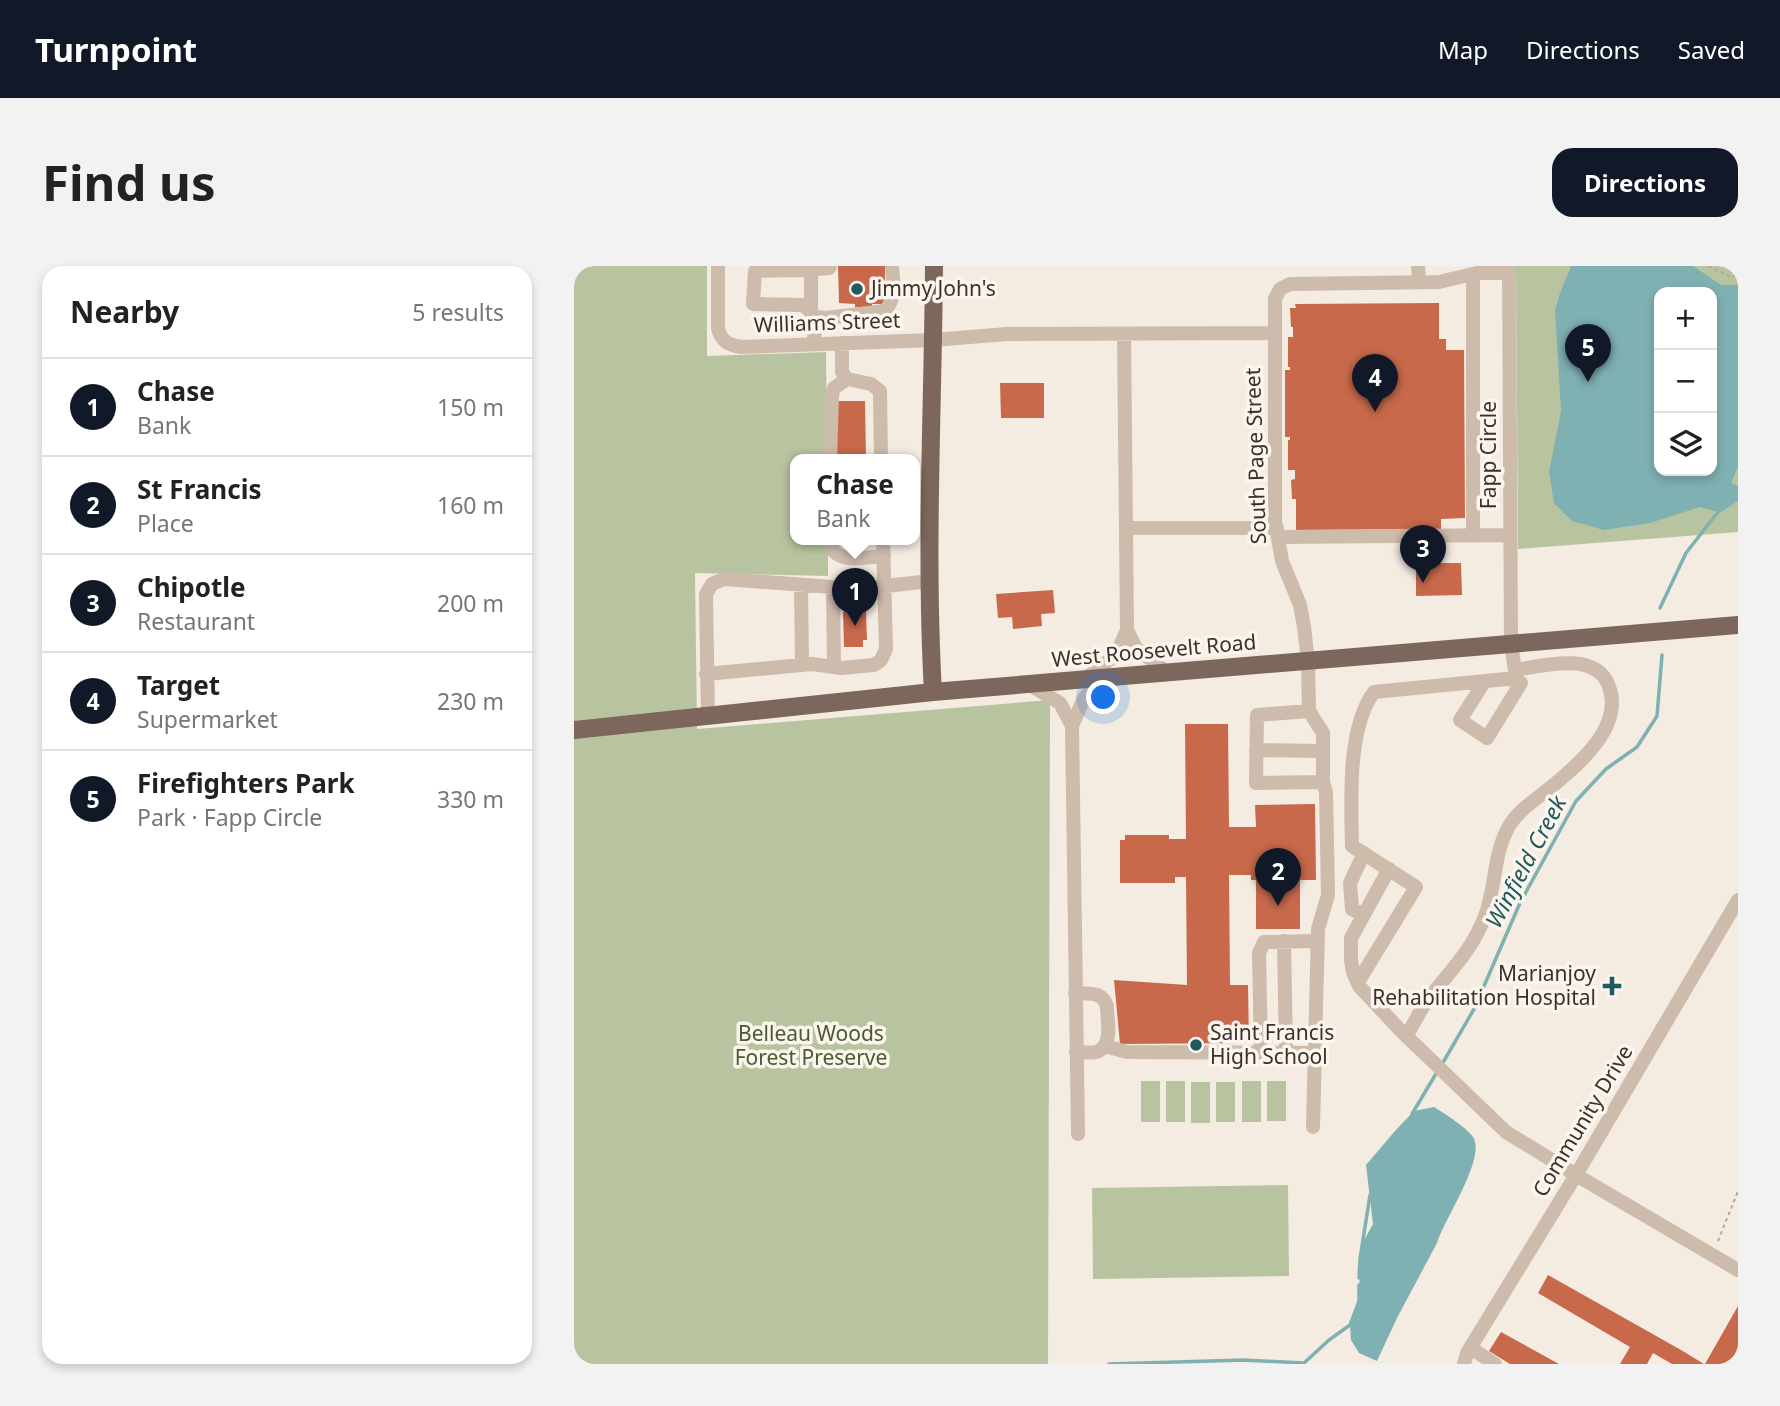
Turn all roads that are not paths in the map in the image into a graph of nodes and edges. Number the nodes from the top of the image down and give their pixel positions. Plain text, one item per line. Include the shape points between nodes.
1 (718, 266) edge
2 (892, 266) edge
3 (934, 266) edge
4 (1418, 266) edge
5 (830, 267) edge
6 (779, 268) edge
7 (811, 270) junction
8 (1509, 270) edge
9 (1473, 274) junction
10 (1419, 282) junction
11 (813, 314) junction
12 (1275, 333) junction
13 (1124, 334) junction
14 (933, 340) junction
15 (842, 343) junction
16 (814, 344) junction
17 (848, 379) junction
18 (830, 454) edge
19 (881, 454) edge
20 (1126, 528) junction
21 (1277, 533) junction
22 (1473, 535) junction
23 (1510, 535) junction
24 (830, 545) edge
25 (883, 545) edge
26 (884, 556) junction
27 (929, 581) junction
28 (801, 584) junction
29 (884, 586) junction
30 (833, 587) junction
31 (1738, 625) edge
32 (1127, 630) junction
33 (1511, 644) junction
34 (1308, 661) junction
35 (802, 665) junction
36 (834, 666) junction
37 (1168, 673) junction
38 (706, 674) junction
39 (1515, 675) junction
40 (1104, 678) junction
41 (1083, 680) junction
42 (1485, 681) junction
43 (1030, 685) junction
44 (933, 692) junction
45 (1309, 711) junction
46 (708, 716) junction
47 (1072, 726) junction
48 (574, 730) edge
49 (1256, 750) junction
50 (1322, 751) junction
51 (1323, 782) junction
52 (1364, 853) junction
53 (1389, 869) junction
54 (1738, 900) edge
55 (1364, 915) junction
56 (1317, 941) junction
57 (1284, 942) junction
58 (1358, 982) junction
59 (1075, 993) junction
60 (1406, 1036) junction
61 (1105, 1046) junction
62 (1076, 1052) junction
63 (1261, 1052) junction
64 (1286, 1052) junction
65 (1315, 1052) junction
66 (1313, 1127) dead end
67 (1078, 1134) dead end
68 (1576, 1175) junction
69 (1737, 1268) edge
70 (1471, 1348) junction
71 (1464, 1364) edge
72 (1495, 1364) edge

1 - 16 street, Williams Street via 718,328 724,341 741,347
2 - 11 street via 894,296 885,311 825,318
3 - 14 main road
4 - 10 street
5 - 7 street
6 - 7 street
6 - 11 street via 755,271 753,304 802,305
7 - 11 street
8 - 9 street
8 - 23 street, Fapp Circle
9 - 10 street
9 - 22 street
10 - 12 street, South Page Street via 1287,285 1275,299
11 - 16 street
12 - 13 street, Williams Street
12 - 21 street, South Page Street
13 - 14 street, Williams Street via 1007,334
13 - 20 street
14 - 15 street, Williams Street
14 - 27 main road
15 - 16 street, Williams Street
15 - 17 street via 842,372
17 - 18 street via 834,388 832,396
17 - 19 street via 880,391
20 - 21 street
20 - 32 street
21 - 22 street
21 - 34 street, South Page Street via 1282,561 1300,606
22 - 23 street
23 - 33 street, Fapp Circle
24 - 26 street via 838,556 847,558
25 - 26 street
26 - 29 street
27 - 29 street
27 - 44 main road
28 - 30 street
28 - 35 street
28 - 38 street via 724,579 712,584 706,594
29 - 30 street
29 - 36 street via 886,649 881,660 874,665
30 - 36 street
31 - 33 main road, West Roosevelt Road
32 - 37 street via 1136,648
32 - 41 street via 1116,655
33 - 34 main road, West Roosevelt Road
33 - 39 street, Fapp Circle
34 - 37 main road, West Roosevelt Road
34 - 45 street, South Page Street
35 - 36 street
35 - 38 street
37 - 40 main road, West Roosevelt Road
38 - 46 street
39 - 42 street
39 - 42 street via 1521,683 1487,738 1460,720
39 - 60 street via 1561,664 1592,667 1609,686 1610,719 1588,754 1513,820 1501,843 1486,915 1473,943 1424,1004
40 - 41 main road, West Roosevelt Road
40 - 47 street via 1084,698
41 - 43 main road, West Roosevelt Road
42 - 52 street via 1374,692 1361,723 1351,779 1352,846
43 - 44 main road, West Roosevelt Road
43 - 47 street via 1060,704
44 - 46 main road, West Roosevelt Road
45 - 49 street via 1257,715
45 - 50 street via 1322,733
46 - 48 main road, West Roosevelt Road
47 - 59 street
49 - 50 street
49 - 51 street via 1256,783
50 - 51 street
51 - 56 street via 1328,895
52 - 53 street
52 - 55 street via 1350,883 1352,909
53 - 55 street
53 - 58 street via 1416,887
54 - 68 street, Community Drive
55 - 58 street via 1351,938
56 - 57 street
56 - 65 street
57 - 63 street via 1264,942 1259,953
57 - 64 street
58 - 60 street
59 - 61 street via 1099,995 1106,1002
59 - 62 street
60 - 68 street via 1506,1132
61 - 62 street via 1098,1052
61 - 63 street via 1127,1052
62 - 67 street
63 - 64 street
64 - 65 street
65 - 66 street
68 - 69 street
68 - 70 street, Community Drive
70 - 71 street, Community Drive
70 - 72 street

